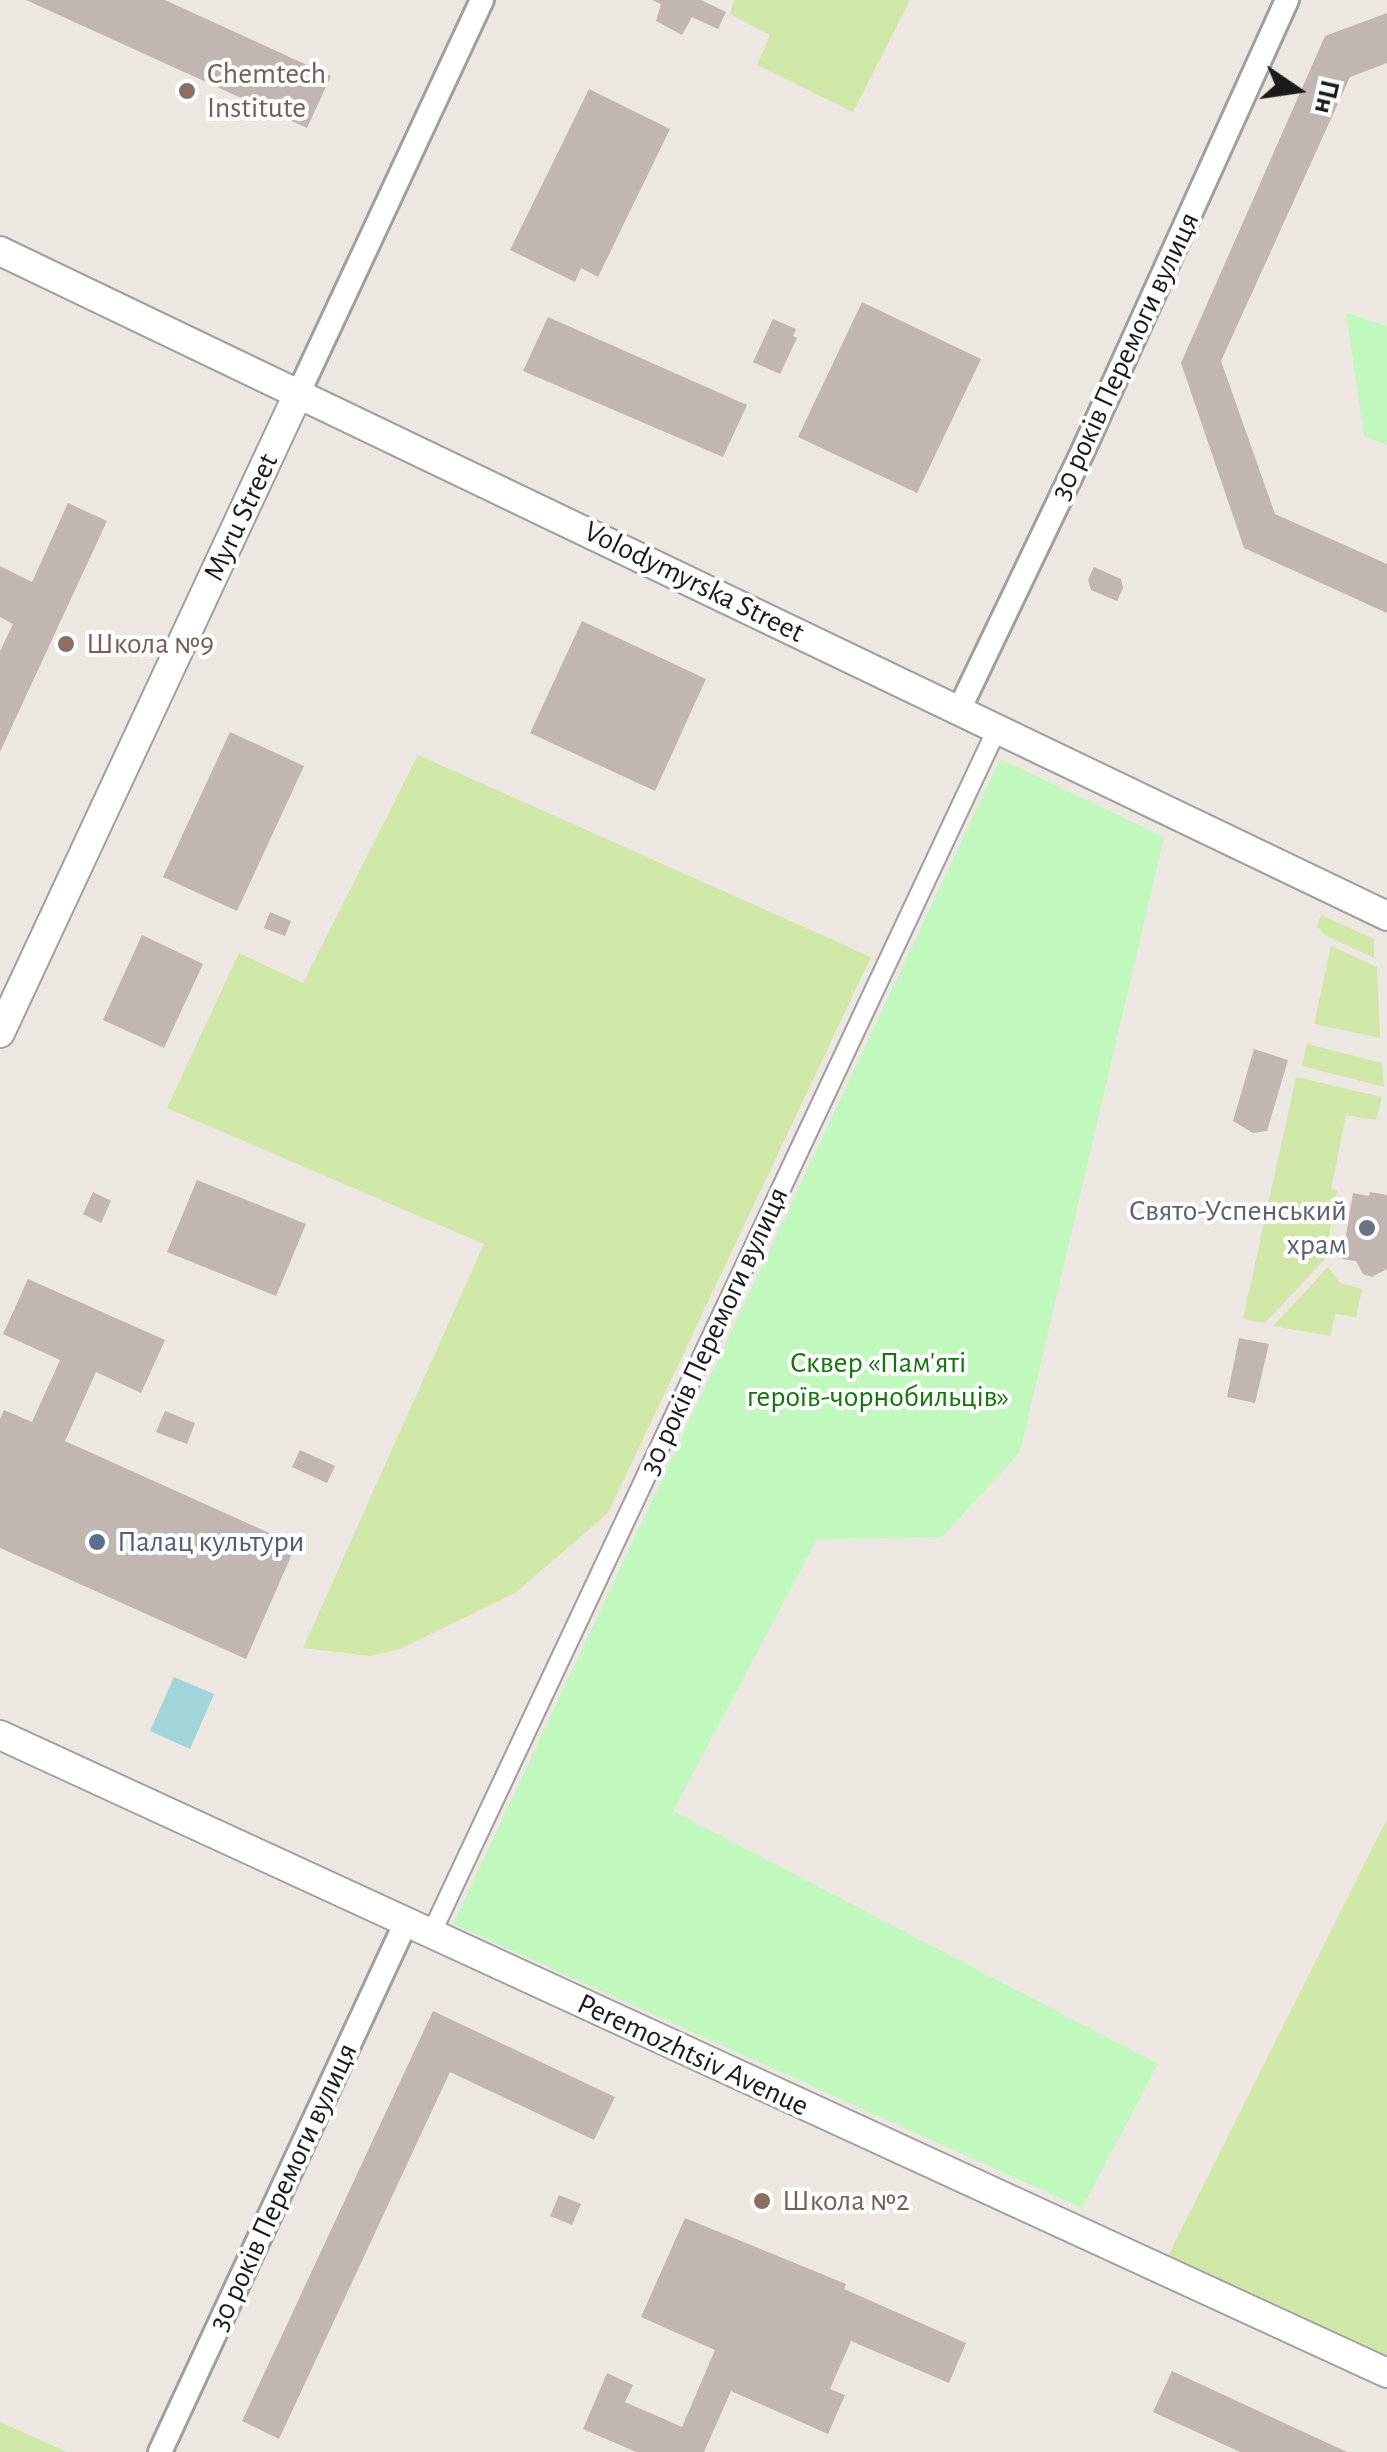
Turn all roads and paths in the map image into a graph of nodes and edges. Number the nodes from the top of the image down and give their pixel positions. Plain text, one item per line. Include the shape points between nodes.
1 (482, 0) edge
2 (1287, 0) edge
3 (0, 252) edge
4 (299, 392) junction
5 (959, 710) junction
6 (998, 728) junction
7 (1387, 916) edge
8 (0, 1033) edge
9 (0, 1735) edge
10 (418, 1928) junction
11 (1387, 2373) edge
12 (160, 2452) edge

1 - 4 street, Myru Street
2 - 5 street, 30 років Перемоги вулиця
3 - 4 street, Volodymyrska Street
4 - 5 street, Volodymyrska Street
4 - 8 street, Myru Street
5 - 6 street, Volodymyrska Street
6 - 7 street, Volodymyrska Street
6 - 10 street, 30 років Перемоги вулиця
9 - 10 street, Peremozhtsiv Avenue
10 - 11 street, Peremozhtsiv Avenue
10 - 12 street, 30 років Перемоги вулиця

